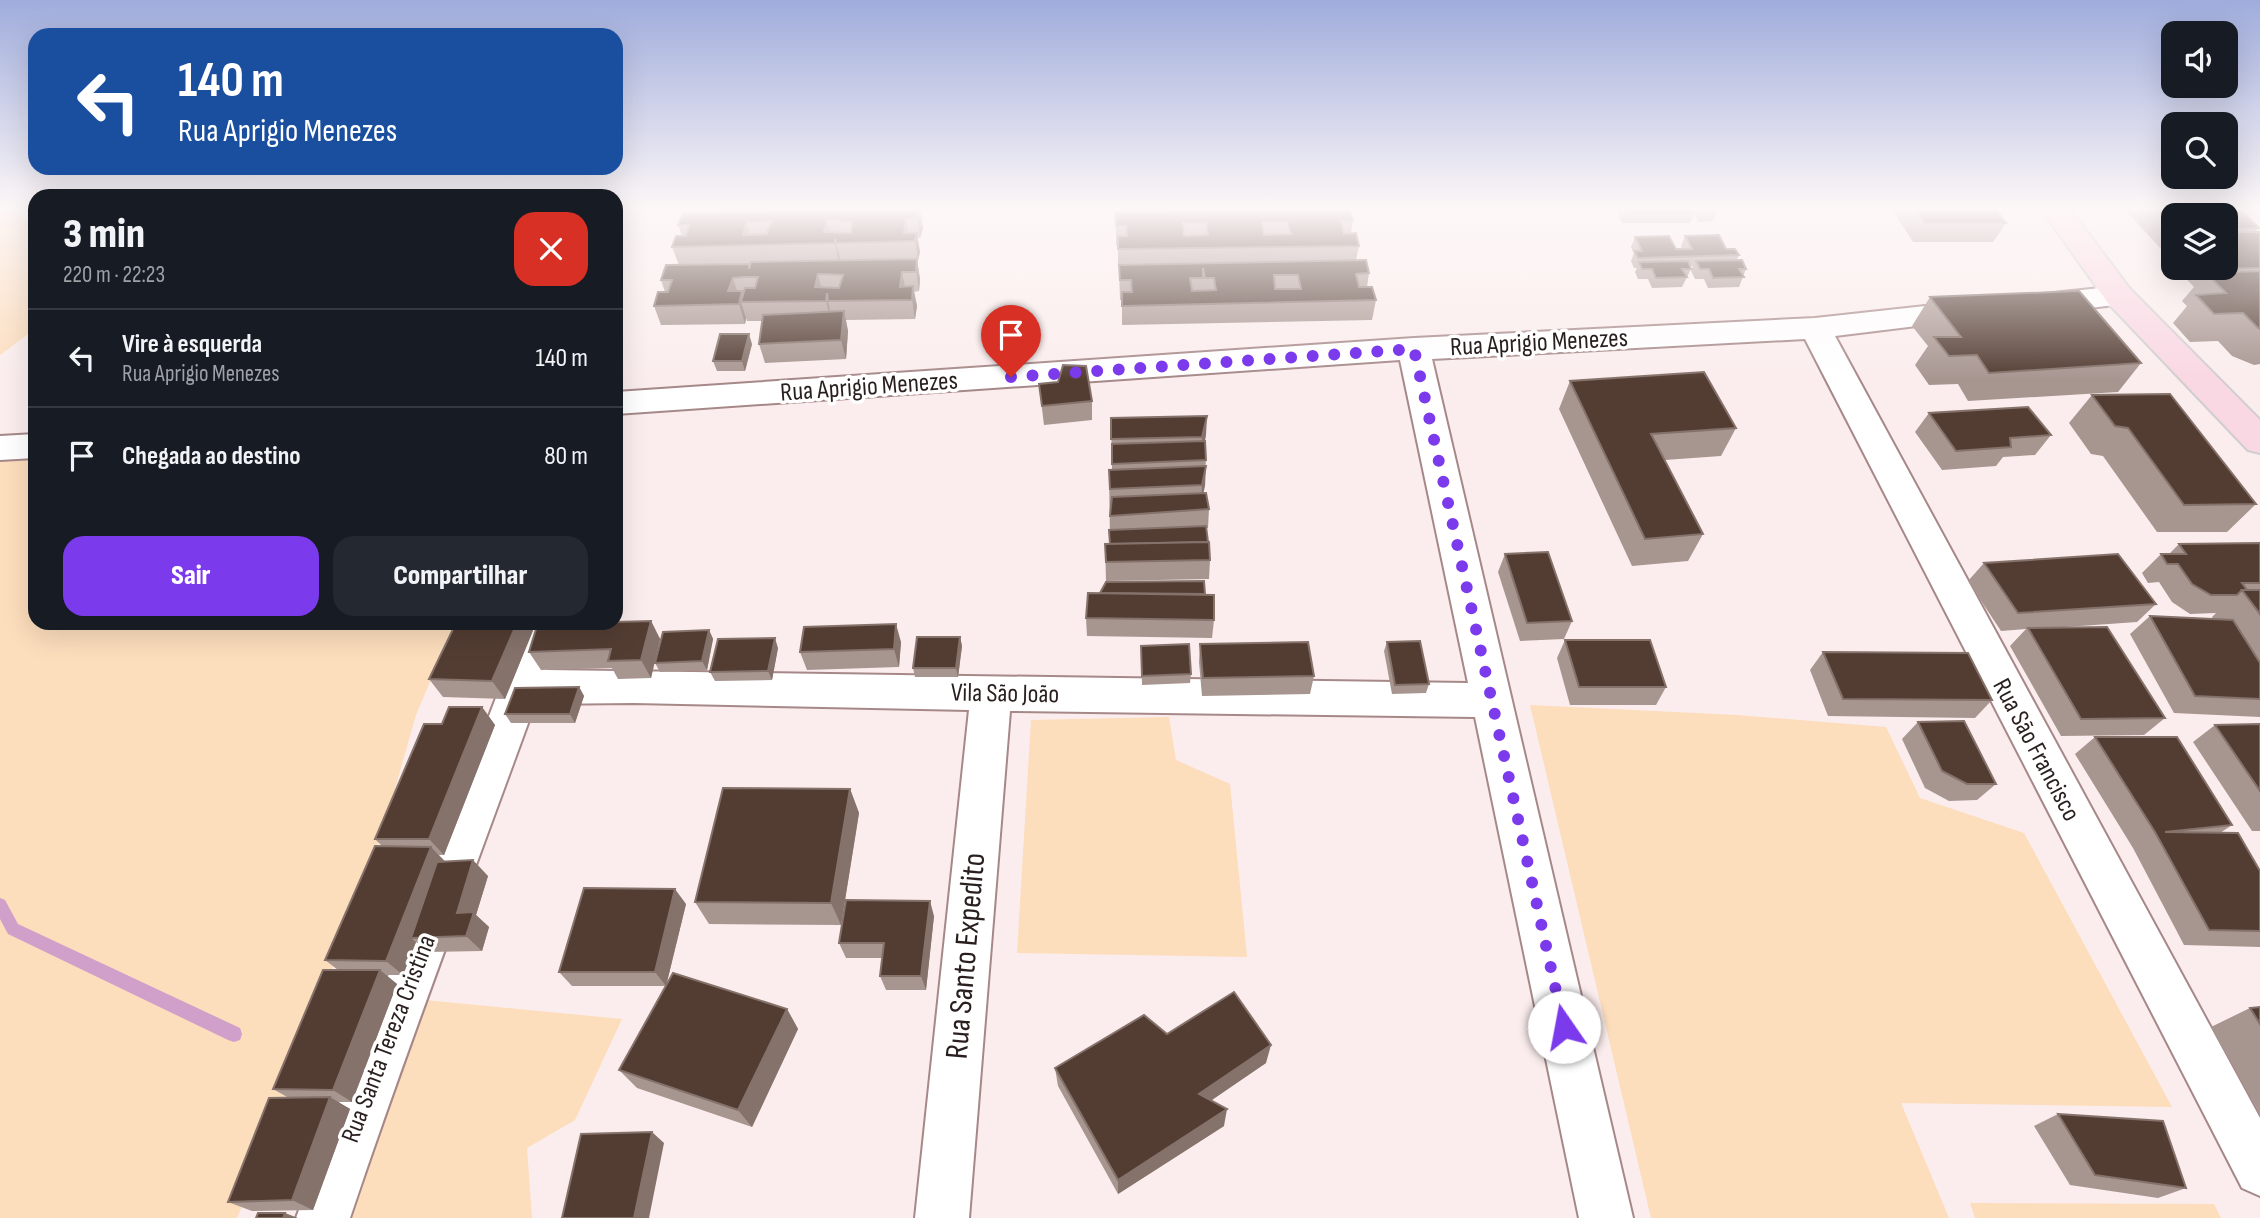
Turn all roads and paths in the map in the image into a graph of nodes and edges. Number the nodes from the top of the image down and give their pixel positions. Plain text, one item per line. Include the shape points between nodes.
1 (2097, 266) edge
2 (2119, 296) junction
3 (1815, 328) junction
4 (1414, 349) junction
5 (623, 410) edge
6 (2260, 441) edge
7 (28, 446) edge
8 (0, 448) edge
9 (541, 630) edge
10 (518, 687) junction
11 (991, 694) junction
12 (1493, 700) junction
13 (2260, 1170) edge
14 (323, 1218) edge
15 (942, 1218) edge
16 (1606, 1218) edge

1 - 2 main road
2 - 3 street, Rua Aprigio Menezes
2 - 6 main road
3 - 4 street, Rua Aprigio Menezes
3 - 13 street, Rua São Francisco
4 - 5 street, Rua Aprigio Menezes
4 - 12 street
7 - 8 street
9 - 10 street, Rua Santa Tereza Cristina
10 - 11 street, Vila São João
10 - 14 street, Rua Santa Tereza Cristina
11 - 12 street, Vila São João
11 - 15 street, Rua Santo Expedito
12 - 16 street

